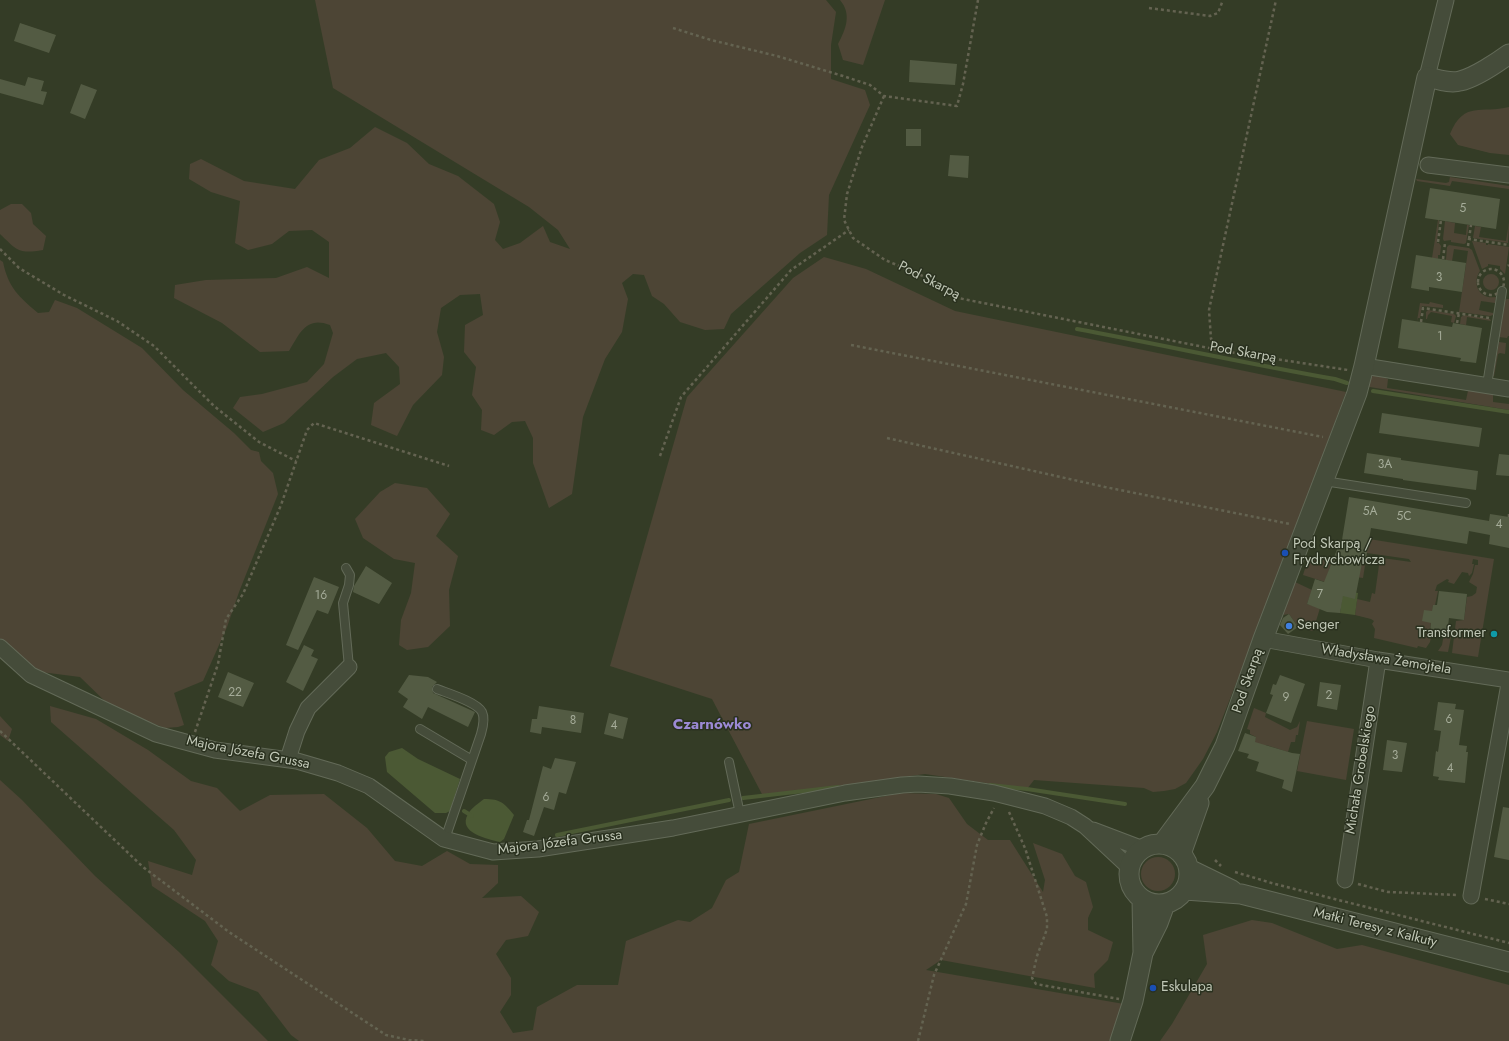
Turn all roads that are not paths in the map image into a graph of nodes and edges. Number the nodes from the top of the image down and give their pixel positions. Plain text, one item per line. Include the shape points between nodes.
1 (1446, 0) edge
2 (1509, 54) edge
3 (1427, 77) junction
4 (1428, 165) dead end
5 (1509, 175) edge
6 (1502, 291) road end
7 (1364, 369) junction
8 (1486, 385) junction
9 (1509, 389) edge
10 (1324, 481) junction
11 (1466, 503) dead end
12 (346, 568) dead end
13 (1263, 640) junction
14 (0, 647) edge
15 (1378, 660) junction
16 (350, 667) joint
17 (1509, 680) edge
18 (1509, 684) edge
19 (437, 689) dead end
20 (420, 729) dead end
21 (288, 760) junction
22 (472, 760) junction
23 (729, 762) dead end
24 (1205, 786) junction
25 (740, 814) junction
26 (1085, 826) junction
27 (445, 839) junction
28 (1162, 844) junction
29 (1143, 849) junction
30 (1185, 862) junction
31 (1130, 868) junction
32 (1344, 880) road end
33 (1185, 890) junction
34 (1241, 894) junction
35 (1471, 896) road end
36 (1142, 899) junction
37 (1165, 904) junction
38 (1143, 953) junction
39 (1509, 962) edge
40 (1120, 1041) edge

1 - 3 street
2 - 3 street via 1460,82
3 - 7 street, Pod Skarpą
4 - 5 street
6 - 8 lane
7 - 8 street
7 - 10 street, Pod Skarpą
8 - 9 street
10 - 11 lane
10 - 13 street, Pod Skarpą
12 - 16 lane via 350,575 343,603
13 - 15 street, Władysława Żemojtela
13 - 24 street, Pod Skarpą via 1225,746
14 - 21 street, Majora Józefa Grussa via 31,675 156,734 215,750
15 - 17 street, Władysława Żemojtela
15 - 32 street, Michała Grobelskiego
16 - 21 street via 308,708 297,731
18 - 35 street
19 - 22 lane via 476,706 482,712 484,721
20 - 22 lane
21 - 27 street, Majora Józefa Grussa via 370,786
22 - 27 lane
23 - 25 lane
24 - 28 street, Pod Skarpą
24 - 30 street, Pod Skarpą
25 - 26 street, Majora Józefa Grussa via 845,793 918,784 950,786 1045,806
25 - 27 street, Majora Józefa Grussa via 672,828 538,849 493,852
26 - 29 street, Majora Józefa Grussa
26 - 31 street, Majora Józefa Grussa
28 - 29 street
28 - 30 street via 1170,846
29 - 31 street via 1132,860
30 - 33 street via 1188,882
30 - 34 street, Matki Teresy z Kalkuty via 1207,878
31 - 36 street via 1132,889
33 - 34 street, Matki Teresy z Kalkuty
33 - 37 street via 1173,902
34 - 39 street, Matki Teresy z Kalkuty
36 - 37 street via 1156,905
36 - 38 street
37 - 38 street
38 - 40 street via 1133,1001

